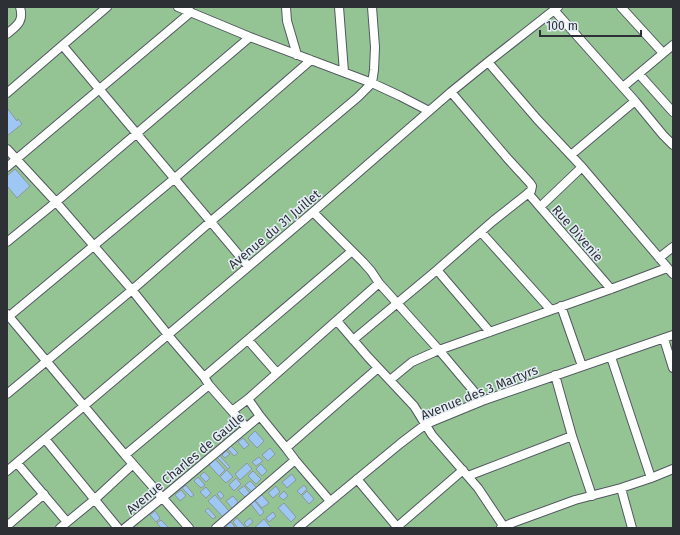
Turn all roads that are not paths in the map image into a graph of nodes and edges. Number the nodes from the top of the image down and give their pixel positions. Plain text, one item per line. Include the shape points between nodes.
1 (20, 7) edge
2 (108, 7) edge
3 (178, 7) edge
4 (286, 7) edge
5 (339, 7) edge
6 (372, 7) edge
7 (621, 7) edge
8 (556, 8) edge
9 (190, 12) junction
10 (7, 34) edge
11 (250, 37) junction
12 (673, 45) edge
13 (63, 46) junction
14 (663, 53) junction
15 (297, 55) junction
16 (311, 60) junction
17 (488, 62) junction
18 (344, 72) junction
19 (639, 74) junction
20 (372, 83) junction
21 (623, 87) junction
22 (99, 90) junction
23 (451, 92) junction
24 (7, 93) edge
25 (635, 101) junction
26 (429, 111) junction
27 (673, 112) edge
28 (136, 133) junction
29 (673, 145) edge
30 (7, 148) edge
31 (571, 155) junction
32 (16, 159) junction
33 (7, 167) edge
34 (582, 167) junction
35 (175, 178) junction
36 (528, 193) junction
37 (56, 202) junction
38 (540, 208) junction
39 (313, 212) junction
40 (210, 222) junction
41 (481, 232) junction
42 (7, 242) edge
43 (94, 246) junction
44 (673, 247) edge
45 (352, 251) junction
46 (659, 258) junction
47 (248, 266) junction
48 (667, 268) junction
49 (437, 270) junction
50 (673, 274) edge
51 (378, 283) junction
52 (611, 288) junction
53 (132, 290) junction
54 (397, 303) junction
55 (561, 306) junction
56 (551, 310) junction
57 (8, 316) edge
58 (337, 321) junction
59 (490, 332) junction
60 (168, 334) junction
61 (673, 335) edge
62 (664, 339) junction
63 (248, 340) junction
64 (353, 340) junction
65 (439, 350) junction
66 (611, 356) junction
67 (47, 360) junction
68 (582, 366) junction
69 (378, 368) junction
70 (673, 368) edge
71 (277, 373) junction
72 (555, 375) junction
73 (204, 377) junction
74 (390, 380) junction
75 (209, 385) junction
76 (7, 394) edge
77 (248, 399) junction
78 (482, 401) junction
79 (85, 406) junction
80 (232, 411) junction
81 (260, 416) junction
82 (426, 424) junction
83 (246, 427) junction
84 (572, 436) junction
85 (44, 439) junction
86 (286, 448) junction
87 (125, 455) junction
88 (295, 460) junction
89 (17, 462) junction
90 (133, 464) junction
91 (673, 469) edge
92 (7, 471) edge
93 (466, 473) junction
94 (651, 478) junction
95 (357, 479) junction
96 (621, 488) junction
97 (44, 494) junction
98 (592, 496) junction
99 (162, 498) junction
100 (94, 500) junction
101 (330, 501) junction
102 (67, 522) junction
103 (7, 526) edge
104 (503, 527) edge
105 (60, 528) edge
106 (118, 528) edge
107 (125, 528) edge
108 (189, 528) edge
109 (216, 528) edge
110 (298, 528) edge
111 (398, 528) edge
112 (632, 528) edge

1 - 10 street via 22,16 15,28
2 - 13 street
3 - 9 street
4 - 15 street via 287,21
5 - 18 street
6 - 20 street via 375,47
7 - 14 street
8 - 17 street, Avenue du 31 Juillet
8 - 21 street
9 - 11 street
9 - 22 street
11 - 15 street
11 - 28 street
12 - 14 street
13 - 22 street
13 - 24 street
14 - 19 street
15 - 16 street
16 - 18 street
16 - 35 street
17 - 23 street, Avenue du 31 Juillet
17 - 31 street
18 - 20 street
19 - 21 street
19 - 27 street
20 - 26 street
20 - 40 street
21 - 25 street
22 - 28 street
22 - 32 street
23 - 26 street, Avenue du 31 Juillet
23 - 36 street via 530,183 531,191
25 - 29 street
25 - 31 street
26 - 39 street, Avenue du 31 Juillet
28 - 35 street
28 - 37 street
30 - 32 street
31 - 34 street
32 - 33 street
32 - 37 street
34 - 38 street
34 - 46 street
35 - 40 street
35 - 43 street
36 - 38 street, Rue Divenie
36 - 41 street
37 - 42 street
37 - 43 street
38 - 52 street, Rue Divenie
39 - 45 street
39 - 47 street, Avenue du 31 Juillet
40 - 47 street
40 - 53 street
41 - 49 street
41 - 56 street
43 - 53 street
43 - 57 street
44 - 46 street
45 - 51 street via 371,271
45 - 63 street
46 - 48 street
47 - 60 street, Avenue du 31 Juillet
48 - 50 street
48 - 52 street
49 - 54 street
49 - 59 street
51 - 54 street
51 - 58 street
52 - 55 street
53 - 60 street
53 - 67 street
54 - 64 street
54 - 65 street
55 - 56 street
55 - 68 street
56 - 59 street
57 - 67 street
58 - 64 street
58 - 71 street
59 - 65 street
60 - 73 street
60 - 79 street, Avenue du 31 Juillet
61 - 62 street, Avenue des 3 Martyrs
62 - 66 street, Avenue des 3 Martyrs
62 - 70 street
63 - 71 street
63 - 73 street
64 - 69 street
65 - 74 street via 412,362
65 - 78 street
66 - 68 street, Avenue des 3 Martyrs
66 - 94 street
67 - 76 street
67 - 79 street
68 - 72 street, Avenue des 3 Martyrs
69 - 74 street
69 - 86 street
71 - 77 street
72 - 78 street, Avenue des 3 Martyrs
72 - 84 street
73 - 75 street
74 - 82 street via 414,406
75 - 80 street
75 - 87 street
77 - 80 street
77 - 81 street
78 - 82 street, Avenue des 3 Martyrs
79 - 85 street, Avenue du 31 Juillet
79 - 87 street
80 - 83 street
81 - 83 street, Avenue Charles de Gaulle
81 - 86 street
82 - 93 street via 432,435
82 - 95 street, Avenue des 3 Martyrs
83 - 99 street, Avenue Charles de Gaulle
84 - 93 street
84 - 98 street
85 - 89 street, Avenue du 31 Juillet
85 - 100 street
86 - 88 street
87 - 90 street
88 - 101 street
88 - 109 street
89 - 92 street, Avenue du 31 Juillet
89 - 97 street
90 - 99 street
90 - 100 street
91 - 94 street
93 - 104 street
93 - 111 street
94 - 96 street
95 - 101 street, Avenue des 3 Martyrs
95 - 111 street
96 - 98 street
96 - 112 street
97 - 102 street
97 - 103 street
98 - 104 street
99 - 107 street, Avenue Charles de Gaulle
99 - 108 street
100 - 102 street
100 - 106 street
101 - 110 street, Avenue des 3 Martyrs
102 - 105 street

